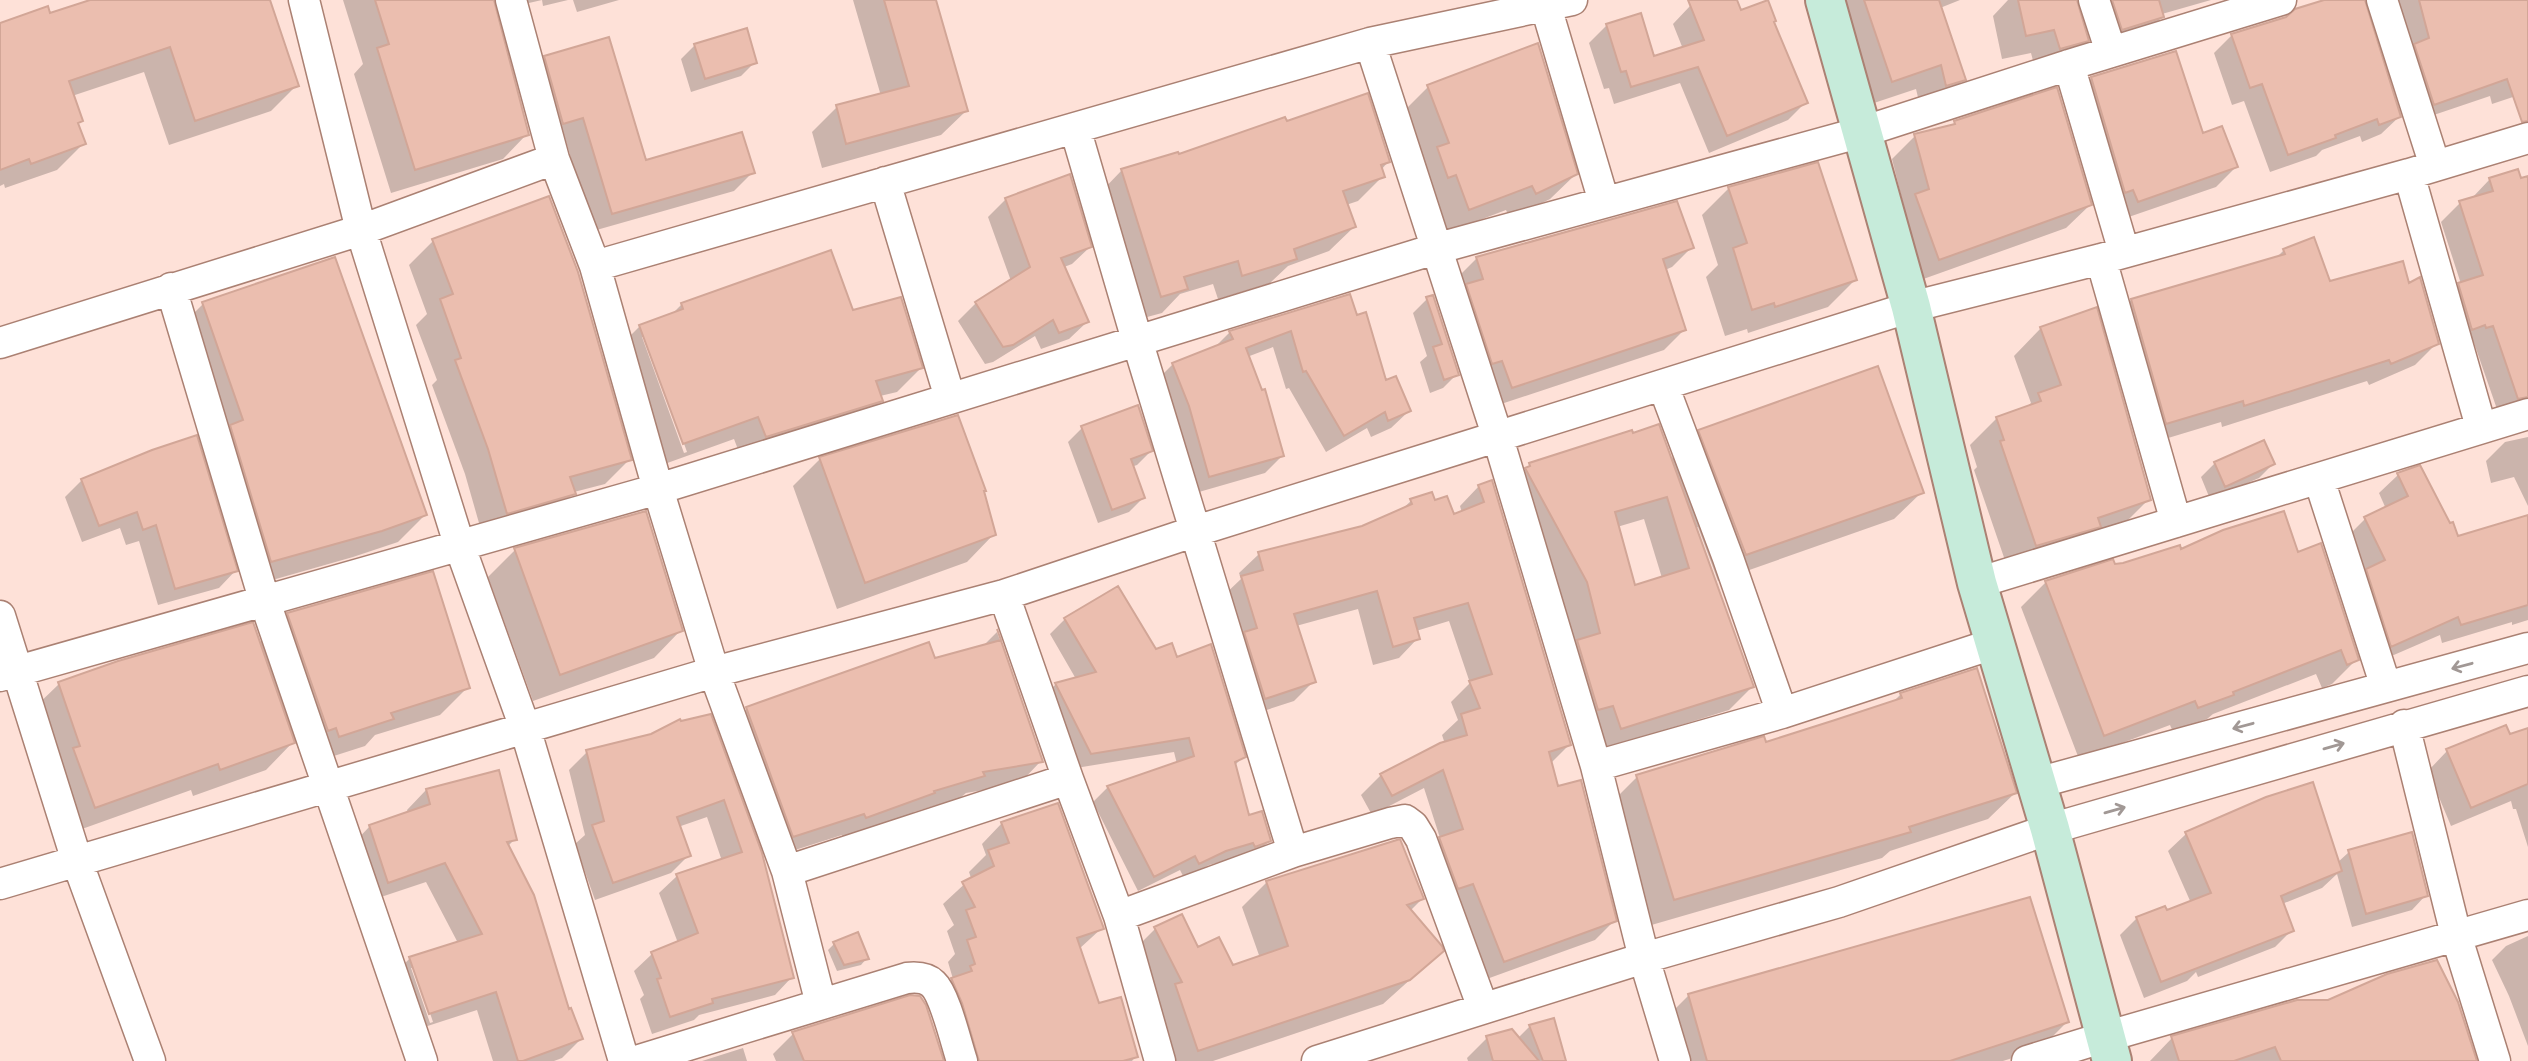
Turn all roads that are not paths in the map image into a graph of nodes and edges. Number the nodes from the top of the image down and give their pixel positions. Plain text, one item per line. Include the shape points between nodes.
1 (304, 0) edge
2 (511, 0) edge
3 (1825, 0) edge
4 (2094, 0) edge
5 (2281, 0) edge
6 (2382, 0) edge
7 (1554, 2) edge
8 (1370, 43) junction
9 (2111, 52) junction
10 (2068, 65) junction
11 (1075, 128) junction
12 (1862, 132) junction
13 (2528, 138) edge
14 (554, 159) junction
15 (2422, 170) junction
16 (885, 182) junction
17 (1604, 202) junction
18 (361, 230) junction
19 (1435, 248) junction
20 (2113, 255) junction
21 (595, 266) junction
22 (172, 288) junction
23 (1911, 307) junction
24 (1136, 340) junction
25 (0, 343) edge
26 (1664, 385) junction
27 (950, 398) junction
28 (2528, 414) edge
29 (2481, 426) junction
30 (1498, 438) junction
31 (2319, 479) junction
32 (658, 489) junction
33 (2176, 522) junction
34 (1196, 531) junction
35 (459, 544) junction
36 (1978, 583) junction
37 (1004, 595) junction
38 (264, 599) junction
39 (0, 616) edge
40 (1996, 643) junction
41 (2528, 648) edge
42 (715, 672) junction
43 (9, 673) edge
44 (2386, 687) junction
45 (2528, 691) edge
46 (1782, 713) junction
47 (2404, 725) junction
48 (525, 728) junction
49 (1596, 766) junction
50 (1068, 779) junction
51 (2036, 783) junction
52 (330, 787) junction
53 (2050, 829) junction
54 (1293, 852) junction
55 (77, 861) junction
56 (787, 871) junction
57 (0, 884) edge
58 (2528, 915) edge
59 (1119, 916) junction
60 (2456, 935) junction
61 (1644, 958) junction
62 (821, 1004) junction
63 (1483, 1008) junction
64 (2108, 1049) edge
65 (150, 1061) edge
66 (422, 1061) edge
67 (624, 1061) edge
68 (636, 1061) edge
69 (962, 1061) edge
70 (1160, 1061) edge
71 (1317, 1061) edge
72 (1675, 1061) edge
73 (2027, 1061) edge
74 (2495, 1061) edge

1 - 18 street
2 - 14 street
3 - 12 street
4 - 9 street
5 - 9 street
6 - 15 street
7 - 8 street
7 - 17 street
8 - 11 street
8 - 19 street
9 - 10 street
10 - 12 street
10 - 20 street
11 - 16 street
11 - 24 street
12 - 17 street
12 - 23 street
13 - 15 street
14 - 18 street
14 - 21 street
15 - 20 street
15 - 29 street
16 - 21 street
16 - 27 street
17 - 19 street
18 - 22 street
18 - 35 street
19 - 24 street
19 - 30 street
20 - 23 street
20 - 33 street
21 - 32 street
22 - 25 street
22 - 38 street
23 - 26 street
23 - 36 street
24 - 27 street
24 - 34 street
26 - 30 street
26 - 46 street
27 - 32 street
28 - 29 street
29 - 31 street
30 - 34 street
30 - 49 street
31 - 33 street
31 - 44 street
32 - 35 street
32 - 42 street
33 - 36 street
34 - 37 street
34 - 54 street
35 - 38 street
35 - 48 street
36 - 40 street
37 - 42 street
37 - 50 street
38 - 43 street
38 - 52 street
39 - 43 street
40 - 46 street
40 - 51 street
41 -> 44 street
42 - 48 street
42 - 56 street
43 - 55 street
44 -> 51 street
45 - 47 street
46 - 49 street
53 -> 47 street
47 - 60 street
48 - 52 street
48 - 67 street
49 - 61 street
50 - 56 street
50 - 59 street
51 - 53 street
52 - 55 street
52 - 66 street
53 - 61 street via 1839,902
53 - 64 street
54 - 59 street
54 - 63 street via 1390,823 1405,820 1413,826
55 - 57 street
55 - 65 street
56 - 62 street
58 - 60 street
59 - 70 street
60 - 64 street
60 - 74 street
61 - 63 street
61 - 72 street
62 - 68 street
62 - 69 street via 920,977 932,982 940,995
63 - 71 street
64 - 73 street

